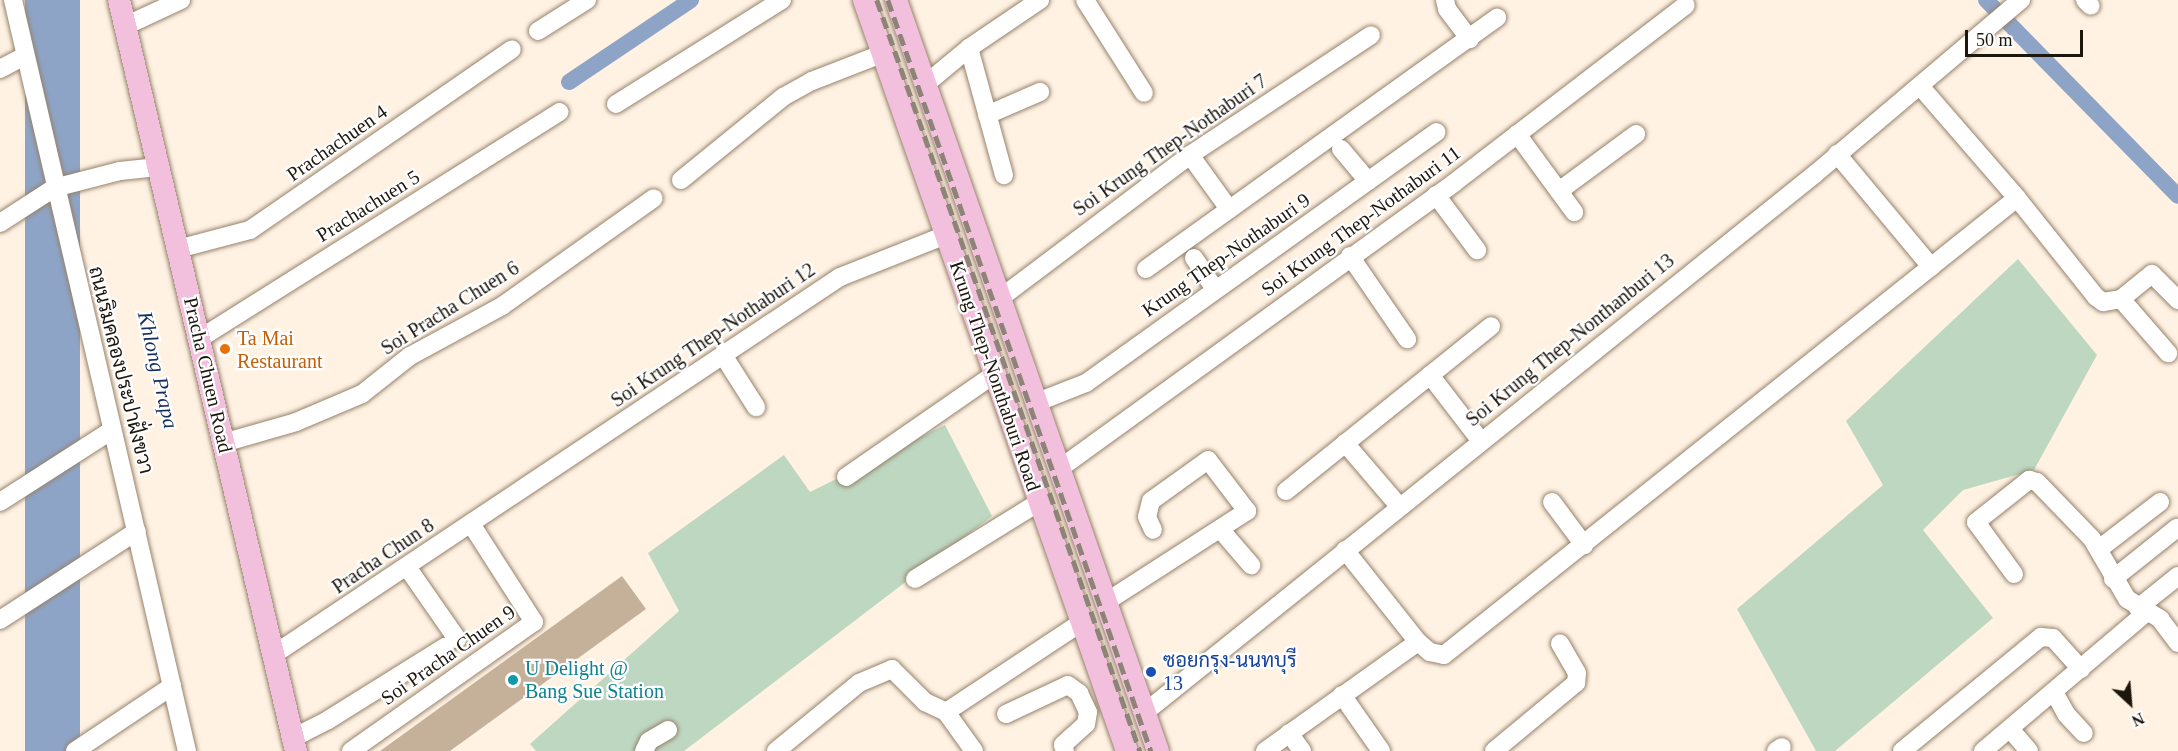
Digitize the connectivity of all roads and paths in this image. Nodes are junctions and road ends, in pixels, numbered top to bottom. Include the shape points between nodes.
1 (6, 0) edge
2 (13, 0) edge
3 (119, 0) edge
4 (181, 0) edge
5 (587, 0) edge
6 (782, 0) edge
7 (864, 0) edge
8 (896, 0) edge
9 (1040, 0) edge
10 (1085, 0) edge
11 (1445, 0) edge
12 (2021, 0) edge
13 (0, 3) edge
14 (1686, 5) dead end
15 (1497, 18) dead end
16 (125, 26) junction
17 (538, 32) dead end
18 (1371, 35) dead end
19 (1470, 39) junction
20 (969, 48) junction
21 (512, 50) dead end
22 (884, 53) junction
23 (24, 56) junction
24 (0, 69) edge
25 (927, 82) junction
26 (1920, 86) junction
27 (1040, 92) dead end
28 (1144, 93) dead end
29 (616, 104) dead end
30 (560, 112) dead end
31 (987, 115) junction
32 (1436, 132) dead end
33 (1517, 134) junction
34 (1636, 134) dead end
35 (1341, 148) dead end
36 (1837, 154) junction
37 (1190, 155) junction
38 (158, 167) junction
39 (1004, 175) dead end
40 (681, 180) dead end
41 (1368, 181) junction
42 (60, 186) junction
43 (1559, 191) junction
44 (1436, 195) junction
45 (654, 198) dead end
46 (2017, 198) junction
47 (1229, 209) junction
48 (1574, 212) dead end
49 (0, 223) edge
50 (946, 235) junction
51 (178, 249) junction
52 (1477, 250) dead end
53 (1350, 256) junction
54 (1194, 258) dead end
55 (1931, 267) junction
56 (1146, 269) dead end
57 (1215, 289) junction
58 (999, 299) junction
59 (2121, 299) junction
60 (2178, 300) edge
61 (1491, 326) dead end
62 (199, 339) junction
63 (1407, 339) dead end
64 (2168, 353) dead end
65 (723, 355) junction
66 (996, 374) junction
67 (1430, 375) junction
68 (1035, 403) junction
69 (756, 407) dead end
70 (112, 429) junction
71 (1480, 440) junction
72 (223, 443) junction
73 (1346, 443) junction
74 (1059, 469) junction
75 (846, 477) dead end
76 (1286, 491) dead end
77 (517, 493) joint
78 (0, 502) edge
79 (1039, 502) junction
80 (1552, 502) dead end
81 (2160, 502) dead end
82 (1399, 506) junction
83 (471, 524) junction
84 (2177, 528) edge
85 (1220, 529) junction
86 (1153, 530) dead end
87 (137, 531) junction
88 (1584, 545) junction
89 (1345, 549) junction
90 (2099, 549) junction
91 (1251, 565) dead end
92 (407, 567) junction
93 (2014, 574) dead end
94 (2178, 576) edge
95 (915, 579) dead end
96 (2113, 579) junction
97 (1106, 602) junction
98 (2142, 610) junction
99 (0, 620) edge
100 (1082, 622) junction
101 (1418, 642) junction
102 (2178, 643) edge
103 (1560, 644) dead end
104 (273, 655) junction
105 (2081, 669) junction
106 (172, 686) junction
107 (2054, 692) junction
108 (1342, 695) junction
109 (946, 712) junction
110 (1144, 713) junction
111 (1006, 714) dead end
112 (1118, 725) junction
113 (2010, 729) junction
114 (668, 730) dead end
115 (1289, 733) junction
116 (2084, 733) dead end
117 (294, 745) edge
118 (75, 751) edge
119 (187, 751) edge
120 (351, 751) edge
121 (644, 751) edge
122 (776, 751) edge
123 (974, 751) edge
124 (1065, 751) edge
125 (1127, 751) edge
126 (1158, 751) edge
127 (1264, 751) edge
128 (1302, 751) edge
129 (1381, 751) edge
130 (1494, 751) edge
131 (1902, 751) edge
132 (1983, 751) edge
133 (2029, 751) edge

1 - 13 street
2 - 23 street, ถนนริมคลองประปาฝั่งขวา
3 - 16 main road, Pracha Chuen Road
4 - 16 street
5 - 17 street
6 - 29 street
7 - 22 main road, Krung Thep-Nonthaburi Road
8 - 25 main road, Krung Thep-Nonthaburi Road
9 - 20 street
10 - 28 street
11 - 19 street via 1447,9
12 - 26 street, Soi Krung Thep-Nonthanburi 13
14 - 33 street, Soi Krung Thep-Nothaburi 11
15 - 19 street
16 - 38 main road, Pracha Chuen Road
18 - 37 street, Soi Krung Thep-Nothaburi 7
19 - 47 street
20 - 25 street
20 - 31 street
21 - 51 street, Prachachuen 4 via 250,231
22 - 40 street via 812,81 783,98
22 - 50 main road, Krung Thep-Nonthaburi Road
23 - 24 street
23 - 42 street, ถนนริมคลองประปาฝั่งขวา
25 - 58 main road, Krung Thep-Nonthaburi Road
26 - 36 street, Soi Krung Thep-Nonthanburi 13
26 - 46 street
27 - 31 street
30 - 62 street, Prachachuen 5
31 - 39 street
32 - 41 street, Krung Thep-Nothaburi 9
33 - 43 street
33 - 44 street, Soi Krung Thep-Nothaburi 11
34 - 43 street
35 - 41 street
36 - 55 street
36 - 71 street, Soi Krung Thep-Nonthanburi 13
37 - 47 street
37 - 58 street, Soi Krung Thep-Nothaburi 7
38 - 42 street via 120,171
38 - 51 main road, Pracha Chuen Road
41 - 57 street, Krung Thep-Nothaburi 9 via 1270,254
42 - 49 street
42 - 70 street, ถนนริมคลองประปาฝั่งขวา
43 - 48 street
44 - 52 street
44 - 53 street, Soi Krung Thep-Nothaburi 11
45 - 72 street, Soi Pracha Chuen 6 via 502,306 410,356 362,394 296,422
46 - 55 street
46 - 59 street via 2096,297 2103,302
47 - 56 street
50 - 65 street, Soi Krung Thep-Nothaburi 12 via 840,277
50 - 66 main road, Krung Thep-Nonthaburi Road
51 - 62 main road, Pracha Chuen Road
53 - 63 street
53 - 74 street, Soi Krung Thep-Nothaburi 11
54 - 57 street
55 - 88 street
57 - 68 street, Krung Thep-Nothaburi 9 via 1086,383
58 - 68 main road, Krung Thep-Nonthaburi Road
59 - 60 street via 2152,274
59 - 64 street
61 - 67 street
62 - 72 main road, Pracha Chuen Road
65 - 69 street
65 - 77 street, Soi Krung Thep-Nothaburi 12
66 - 75 street
66 - 79 main road, Krung Thep-Nonthaburi Road
67 - 71 street
67 - 73 street
68 - 74 main road, Krung Thep-Nonthaburi Road
70 - 78 street
70 - 87 street, ถนนริมคลองประปาฝั่งขวา
71 - 82 street, Soi Krung Thep-Nonthanburi 13
72 - 104 main road, Pracha Chuen Road
73 - 76 street
73 - 82 street
74 - 97 main road, Krung Thep-Nonthaburi Road
77 - 83 street, Pracha Chun 8
79 - 95 street
79 - 100 main road, Krung Thep-Nonthaburi Road
80 - 88 street
81 - 90 street
82 - 89 street, Soi Krung Thep-Nonthanburi 13
83 - 92 street, Pracha Chun 8
83 - 120 street, Soi Pracha Chuen 9 via 534,622
84 - 96 street
85 - 86 street via 1247,511 1208,460 1151,501 1147,517
85 - 91 street
85 - 97 street
87 - 99 street
87 - 106 street, ถนนริมคลองประปาฝั่งขวา
88 - 101 street via 1444,655 1430,652
89 - 101 street
89 - 110 street, Soi Krung Thep-Nonthanburi 13
90 - 93 street via 2037,482 2029,480 1976,522
90 - 96 street
92 - 104 street, Pracha Chun 8
92 - 117 street via 451,643
94 - 98 street
96 - 98 street
97 - 110 main road, Krung Thep-Nonthaburi Road
98 - 102 street via 2160,619
98 - 105 street
100 - 109 street
100 - 112 main road, Krung Thep-Nonthaburi Road
101 - 108 street
103 - 130 street via 1577,673 1576,683
104 - 117 main road, Pracha Chuen Road
105 - 107 street
105 - 131 street via 2053,638 2041,637
106 - 118 street
106 - 119 street, ถนนริมคลองประปาฝั่งขวา
107 - 113 street
107 - 116 street via 2066,714
108 - 115 street
108 - 129 street
109 - 122 street via 925,702 892,669 859,683
109 - 123 street
110 - 112 main road
110 - 126 main road, Krung Thep-Nonthaburi Road
111 - 124 street via 1068,685 1079,693 1088,712 1086,724 1063,746
112 - 125 main road, Krung Thep-Nonthaburi Road
113 - 132 street
113 - 133 street
114 - 121 street via 649,741
115 - 127 street
115 - 128 street

